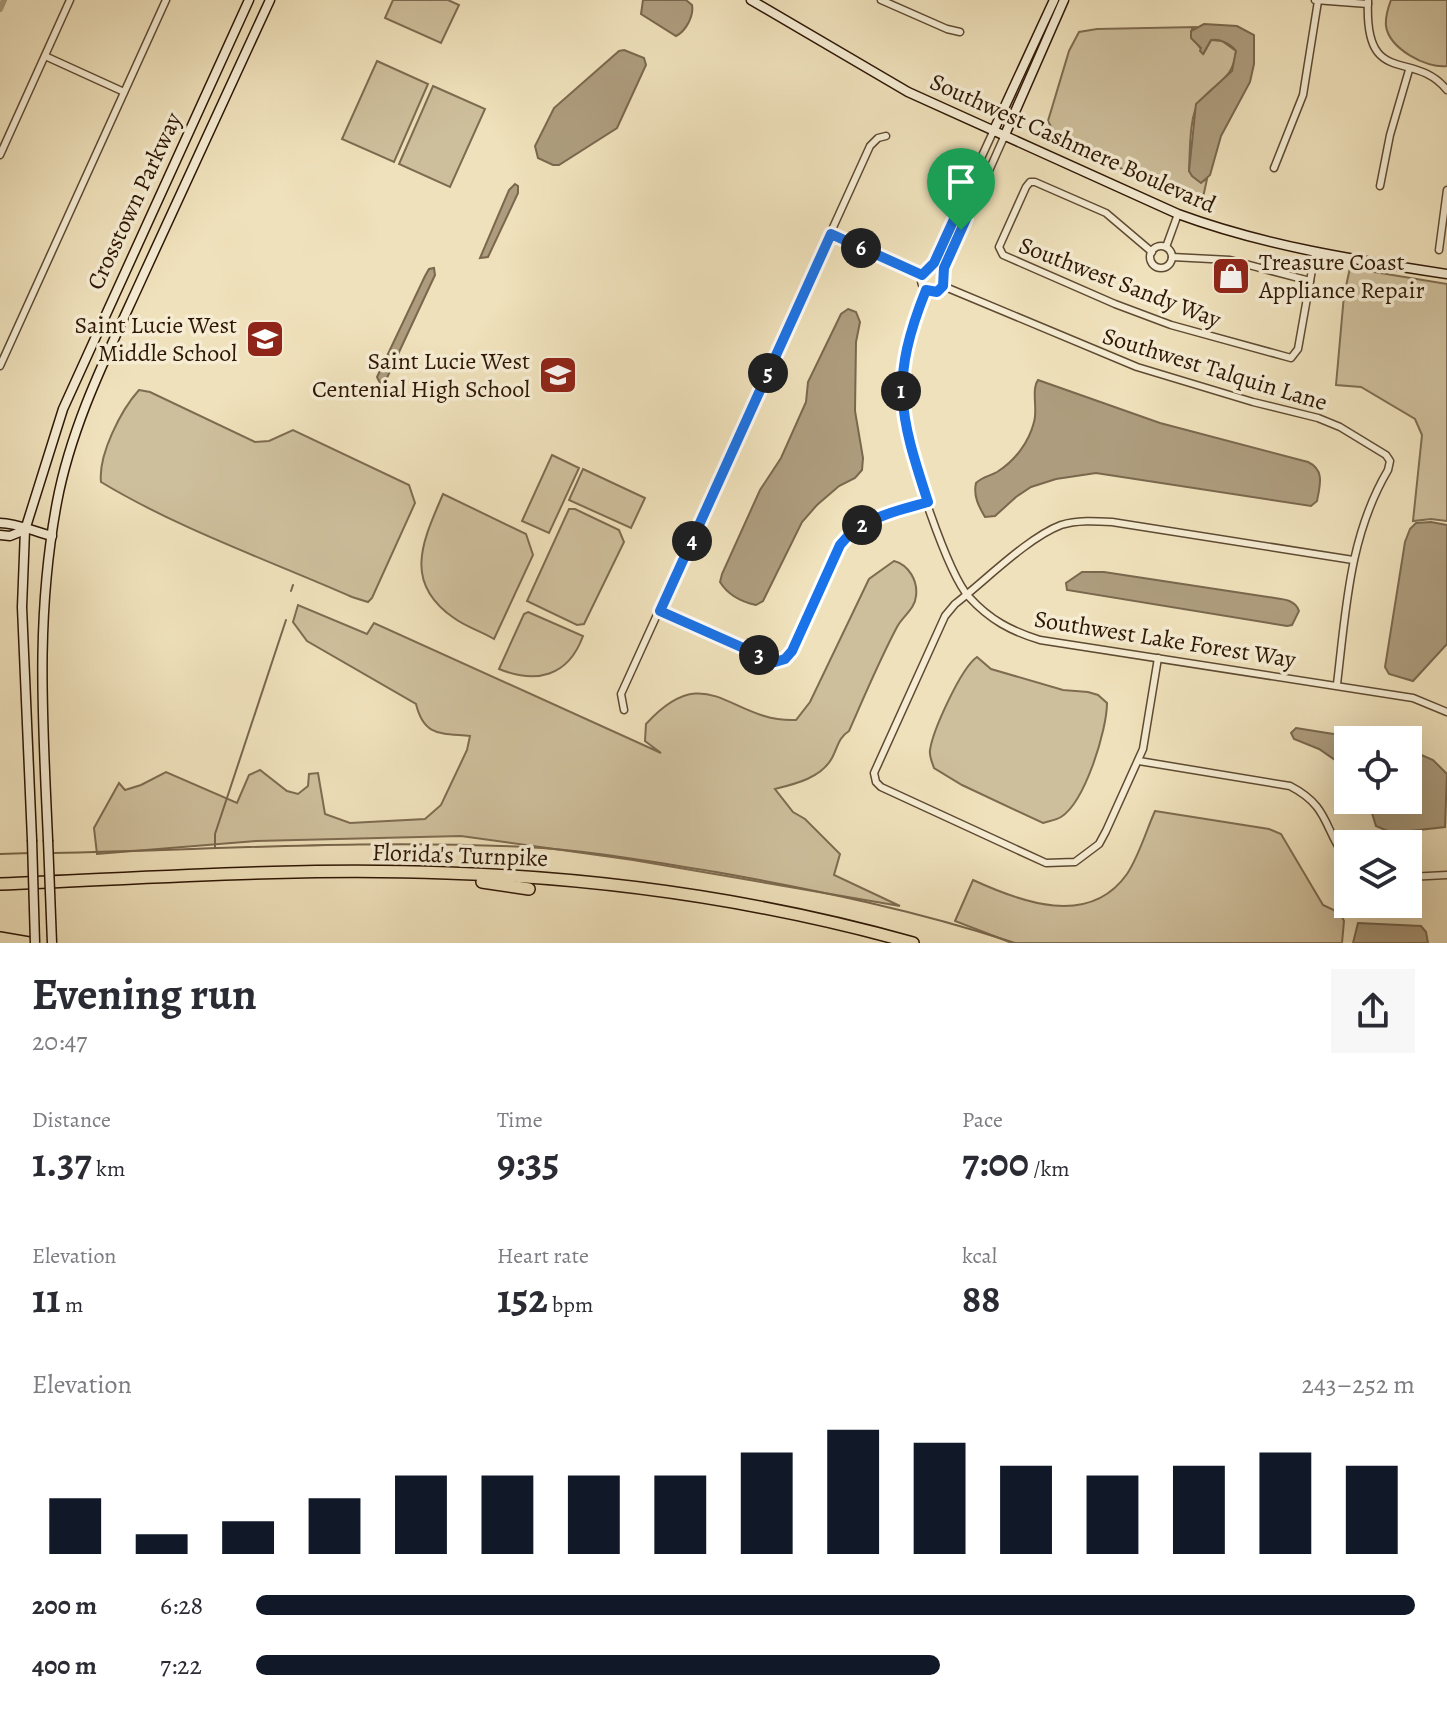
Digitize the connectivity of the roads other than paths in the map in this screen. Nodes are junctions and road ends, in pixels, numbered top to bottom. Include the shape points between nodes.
1 (70, 0) edge
2 (166, 0) edge
3 (249, 0) edge
4 (270, 0) edge
5 (751, 0) edge
6 (881, 0) edge
7 (1054, 0) edge
8 (1064, 0) edge
9 (1316, 0) edge
10 (1368, 2) edge
11 (960, 32) dead end
12 (45, 56) junction
13 (1409, 70) junction
14 (1447, 90) edge
15 (124, 92) junction
16 (993, 132) junction
17 (886, 136) dead end
18 (1004, 137) junction
19 (0, 155) edge
20 (1274, 168) dead end
21 (1380, 186) dead end
22 (1447, 190) edge
23 (1178, 214) junction
24 (955, 217) junction
25 (966, 219) junction
26 (831, 234) junction
27 (1166, 247) junction
28 (1439, 250) dead end
29 (1152, 252) junction
30 (1315, 253) junction
31 (1172, 257) junction
32 (930, 269) junction
33 (943, 274) junction
34 (1447, 274) edge
35 (922, 275) junction
36 (1310, 281) junction
37 (943, 286) junction
38 (926, 290) junction
39 (0, 366) edge
40 (928, 502) junction
41 (0, 523) edge
42 (25, 530) junction
43 (0, 535) edge
44 (52, 536) junction
45 (1353, 560) junction
46 (967, 595) junction
47 (660, 611) junction
48 (1158, 658) junction
49 (1337, 684) junction
50 (624, 710) dead end
51 (1447, 712) edge
52 (1139, 761) junction
53 (1334, 838) edge
54 (415, 873) junction
55 (1447, 875) edge
56 (1422, 876) edge
57 (0, 884) edge
58 (529, 889) dead end
59 (0, 938) edge
60 (29, 943) edge
61 (35, 943) edge
62 (52, 943) edge
63 (913, 943) edge

1 - 12 street
2 - 15 street
3 - 42 main road, Crosstown Parkway via 63,409
4 - 44 main road, Crosstown Parkway via 86,403
5 - 16 main road, Southwest Cashmere Boulevard via 908,92
6 - 11 street
7 - 16 main road
8 - 18 main road
9 - 10 street
9 - 20 street via 1303,95
10 - 13 street via 1369,40 1384,58
12 - 15 street
12 - 19 street
13 - 14 street via 1440,81
13 - 21 street
15 - 39 street
16 - 18 main road, Southwest Cashmere Boulevard
16 - 24 street
17 - 26 street via 870,146
18 - 23 main road, Southwest Cashmere Boulevard
18 - 25 street
22 - 28 street
23 - 27 street
23 - 30 main road, Southwest Cashmere Boulevard
24 - 25 street
24 - 32 street
25 - 33 street
26 - 35 street
26 - 47 street
27 - 29 street
27 - 31 street
29 - 31 street via 1152,262 1159,267 1169,265
29 - 36 street, Southwest Sandy Way via 1106,213 1035,182 1030,182 999,247 1003,255 1115,304 1291,358 1298,349
30 - 34 main road, Southwest Cashmere Boulevard
30 - 36 street, Southwest Sandy Way
31 - 36 street via 1230,260
32 - 33 street
32 - 35 street
33 - 37 street
35 - 38 street
37 - 38 street via 937,292
37 - 45 street, Southwest Talquin Lane via 1137,367 1318,418 1386,455 1388,470 1364,518
38 - 40 street, Southwest Lake Forest Way via 905,352 901,402
40 - 46 street, Southwest Lake Forest Way
40 - 47 street via 888,513 849,534 785,659 775,662
41 - 42 main road
42 - 43 main road
42 - 44 main road
42 - 61 main road, Crosstown Parkway, bridge via 22,607
44 - 62 main road, Crosstown Parkway, bridge via 40,672
45 - 46 street via 1088,521 1046,533
45 - 49 street, Southwest Talquin Lane
46 - 48 street, Southwest Lake Forest Way via 990,618 1020,634
46 - 52 street via 938,628 874,773 881,787 1046,863 1060,864 1075,862 1099,844
47 - 50 street via 621,694
48 - 49 street, Southwest Lake Forest Way
48 - 52 street
49 - 51 street, Southwest Lake Forest Way via 1413,698
52 - 53 street via 1290,786 1322,810
54 - 57 highway, Florida's Turnpike
54 - 58 highway
54 - 63 highway, Florida's Turnpike via 537,878 686,896
55 - 56 street
59 - 60 highway

